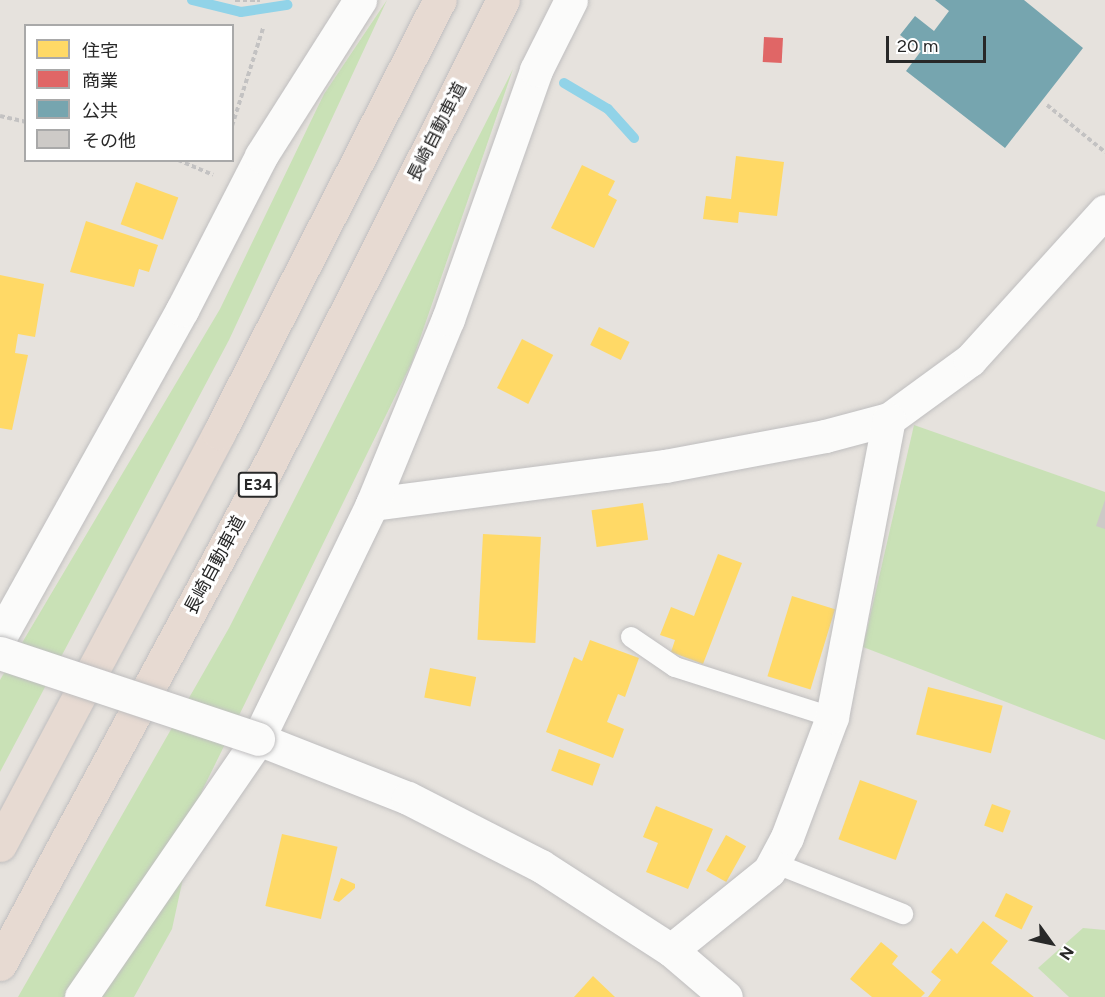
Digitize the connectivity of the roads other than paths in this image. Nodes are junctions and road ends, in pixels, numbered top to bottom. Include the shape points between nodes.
1 (360, 0) edge
2 (440, 0) edge
3 (503, 0) edge
4 (571, 0) edge
5 (1105, 211) edge
6 (889, 419) junction
7 (372, 504) junction
8 (0, 637) edge
9 (631, 637) dead end
10 (0, 653) edge
11 (832, 717) junction
12 (258, 739) junction
13 (0, 845) edge
14 (774, 863) junction
15 (903, 914) dead end
16 (671, 950) junction
17 (0, 964) edge
18 (81, 997) edge
19 (726, 997) edge

1 - 8 street via 261,156 182,310
2 - 13 highway via 219,433
3 - 17 highway, 長崎自動車道 / E34 via 270,463
4 - 7 street via 536,70 448,319
5 - 6 street via 970,360
6 - 7 street via 825,436 665,466
6 - 11 street
7 - 12 street
9 - 11 lane via 675,667
10 - 12 street, bridge
11 - 14 street
12 - 16 street via 418,803 541,866
12 - 18 street
14 - 15 lane
14 - 16 street
16 - 19 street

